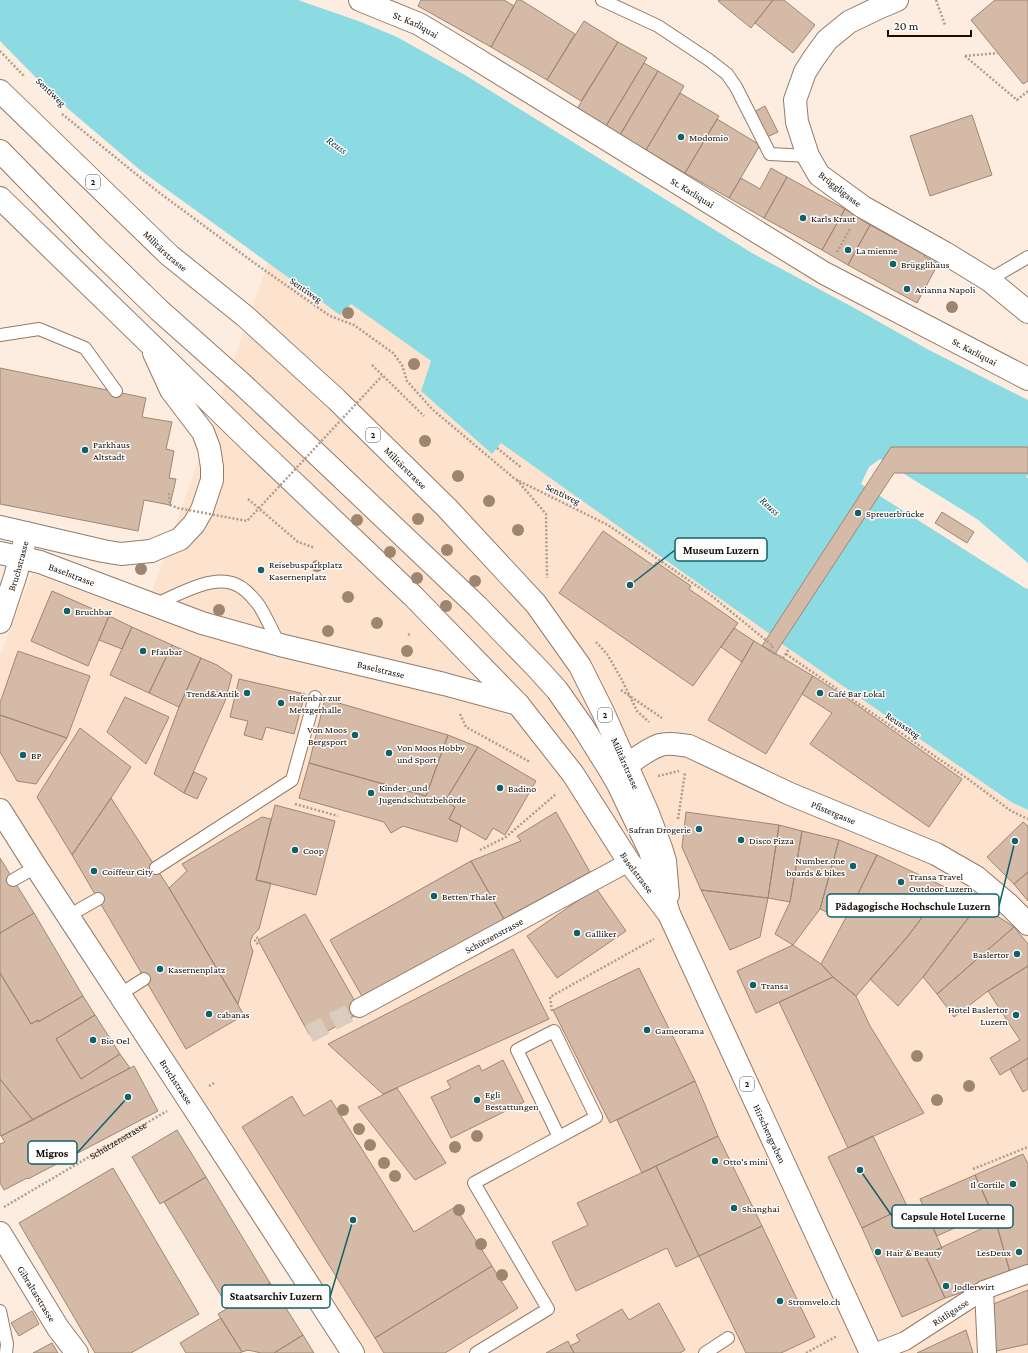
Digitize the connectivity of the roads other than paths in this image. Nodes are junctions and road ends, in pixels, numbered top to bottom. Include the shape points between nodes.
1 (360, 0) edge
2 (602, 0) edge
3 (897, 0) edge
4 (0, 91) edge
5 (0, 151) edge
6 (808, 156) junction
7 (0, 198) edge
8 (1028, 257) edge
9 (989, 280) junction
10 (1028, 312) edge
11 (0, 335) edge
12 (147, 340) junction
13 (1028, 379) edge
14 (116, 391) dead end
15 (0, 527) edge
16 (26, 533) junction
17 (10, 555) edge
18 (153, 605) junction
19 (0, 622) edge
20 (280, 645) junction
21 (315, 697) dead end
22 (518, 704) junction
23 (618, 766) junction
24 (0, 810) edge
25 (629, 862) junction
26 (36, 867) junction
27 (156, 868) dead end
28 (13, 880) dead end
29 (98, 900) dead end
30 (68, 916) junction
31 (672, 920) junction
32 (1028, 924) edge
33 (144, 979) dead end
34 (119, 995) junction
35 (358, 1008) tunnel mouth
36 (559, 1137) junction
37 (0, 1233) edge
38 (1028, 1274) edge
39 (984, 1290) junction
40 (0, 1311) edge
41 (728, 1338) dead end
42 (6, 1353) edge
43 (77, 1353) edge
44 (353, 1353) edge
45 (476, 1353) edge
46 (705, 1353) edge
47 (872, 1353) edge
48 (987, 1353) edge

1 - 13 main road, St. Karliquai via 419,24 824,274
2 - 6 lane via 658,26 727,74 770,154
3 - 6 main road, Brüggligasse via 849,22 827,40 805,72 795,100 797,122
4 - 23 main road, Militärstrasse / 2 via 169,255 246,317 336,400 447,508 522,587 549,620 580,666 603,712
5 - 23 main road via 159,310 241,383 478,607 557,690 583,726
6 - 9 main road, Brüggligasse via 819,175 863,207
7 - 12 main road
8 - 9 lane
9 - 10 main road, Brüggligasse
11 - 14 lane via 39,329 85,348
12 - 16 main road via 171,390 203,432 209,448 212,480 202,510 194,524 180,539 151,551 121,554
12 - 22 main road via 413,596
15 - 16 main road
16 - 17 main road, Bruchstrasse
17 - 18 main road, Baselstrasse via 40,562
17 - 19 main road, Bruchstrasse
18 - 20 main road, Baselstrasse via 202,623
18 - 20 lane via 206,583 232,583 245,589 259,605
20 - 22 main road, Baselstrasse
21 - 27 lane via 292,780
22 - 25 main road, Baselstrasse / 2 via 573,774
23 - 31 main road, 2 via 650,851
23 - 32 main road, Pfistergasse via 661,745 689,746 790,794 936,854 976,877 1009,904
24 - 26 main road, Bruchstrasse
25 - 31 main road, Baselstrasse / 2
25 - 35 street, Schützenstrasse
26 - 28 lane
26 - 30 main road, Bruchstrasse
29 - 30 lane
30 - 34 main road, Bruchstrasse
31 - 47 main road, Hirschengraben / 2
33 - 34 lane
34 - 44 main road, Bruchstrasse
36 - 36 lane via 596,1118 554,1031 517,1050
36 - 45 lane via 474,1183 548,1309
37 - 43 main road, Gibraltarstrasse via 58,1328
38 - 39 street, Rütligasse
39 - 47 street, Rütligasse via 905,1341
39 - 48 street
40 - 42 lane via 7,1344
41 - 46 lane

